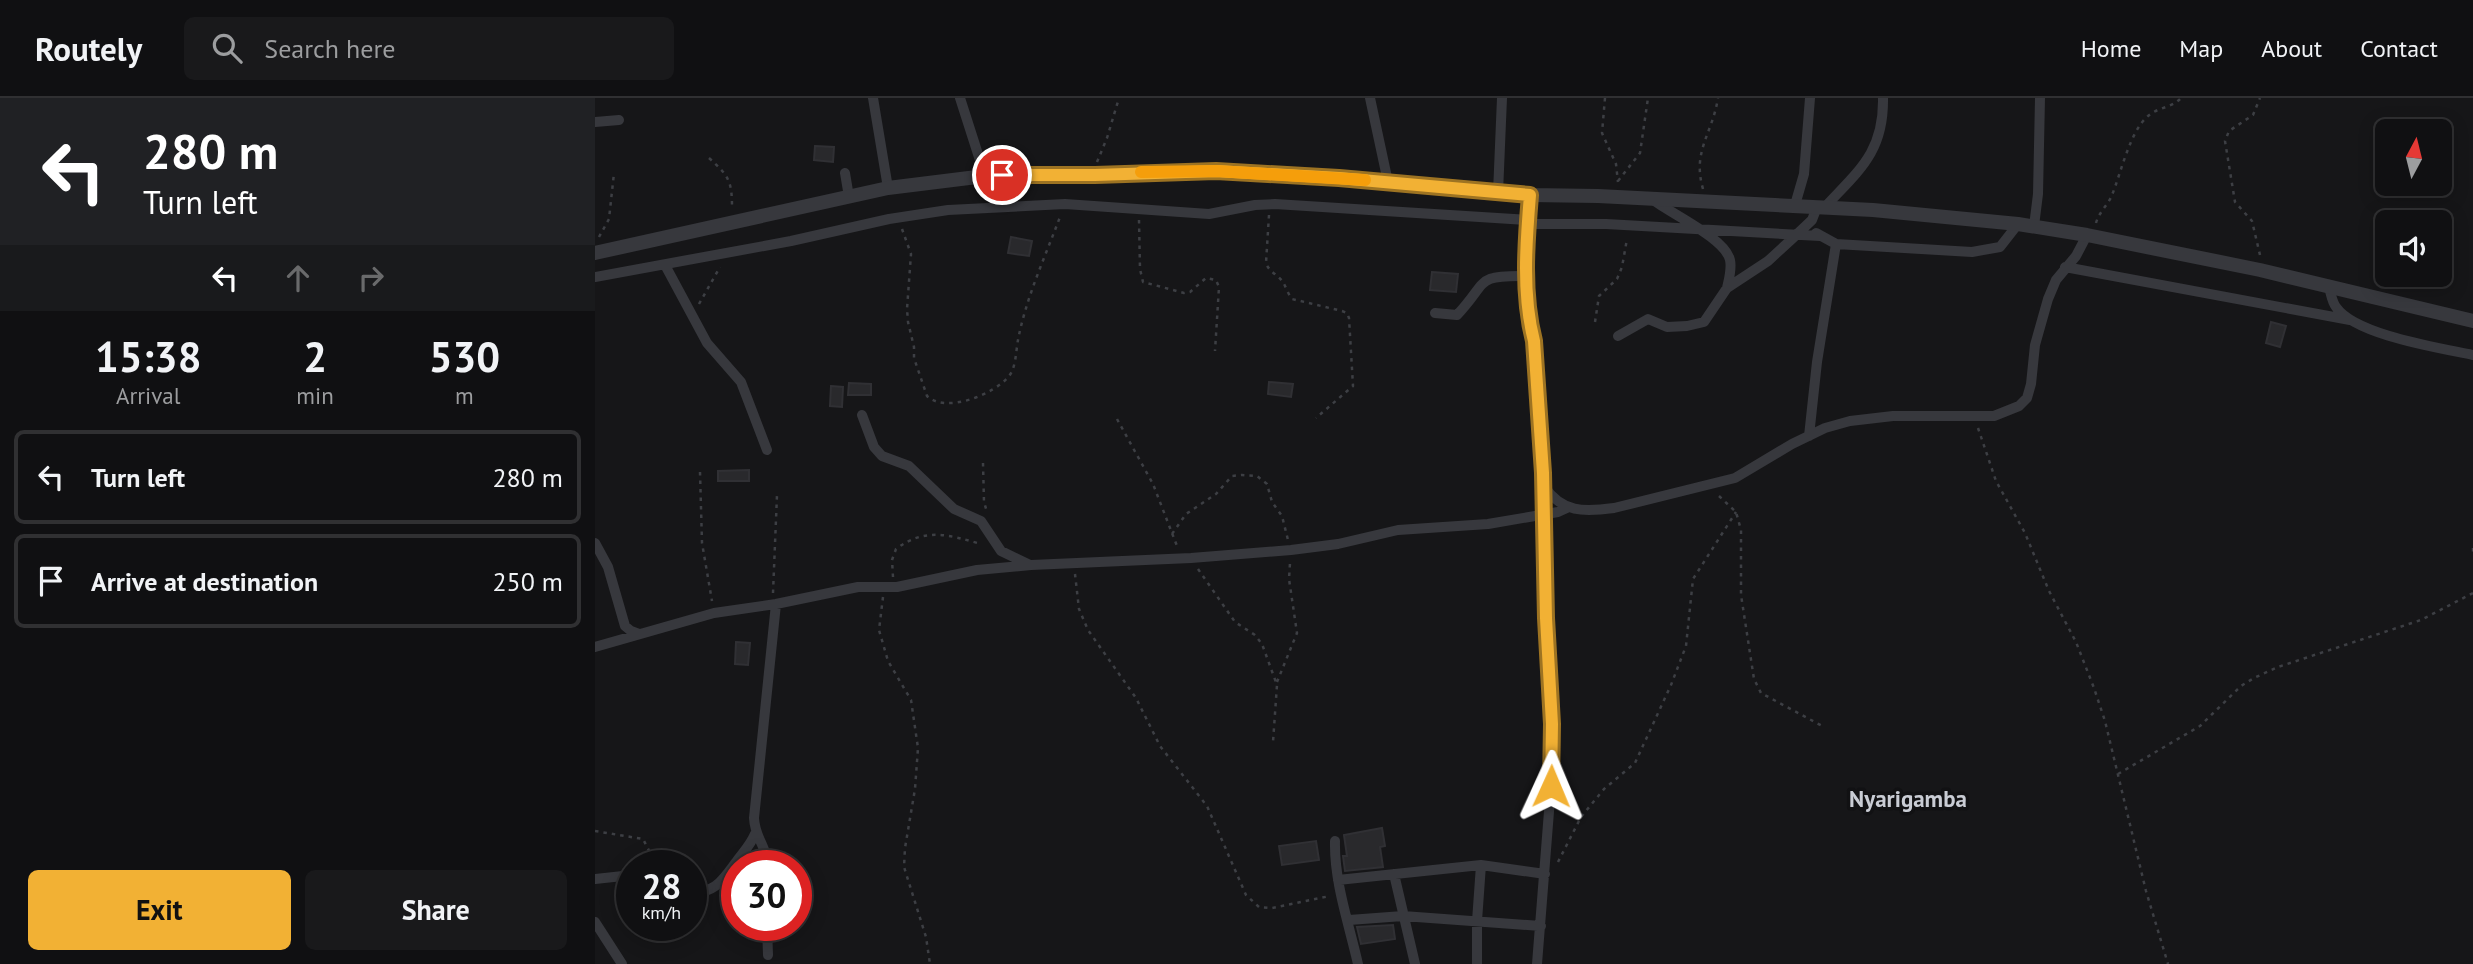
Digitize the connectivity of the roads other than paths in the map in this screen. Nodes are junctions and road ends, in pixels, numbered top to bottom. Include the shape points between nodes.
1 (873, 98) edge
2 (960, 98) edge
3 (1370, 98) edge
4 (1502, 98) edge
5 (1810, 98) edge
6 (1882, 98) edge
7 (2040, 98) edge
8 (619, 120) dead end
9 (595, 122) edge
10 (845, 173) dead end
11 (985, 176) junction
12 (1388, 182) junction
13 (888, 188) junction
14 (1498, 193) junction
15 (1530, 195) junction
16 (849, 197) junction
17 (1652, 199) junction
18 (1795, 205) junction
19 (1820, 208) junction
20 (1528, 222) junction
21 (1807, 224) junction
22 (2018, 224) junction
23 (2034, 226) junction
24 (1699, 229) junction
25 (1797, 234) junction
26 (1820, 236) junction
27 (2091, 236) junction
28 (1836, 244) junction
29 (596, 246) edge
30 (665, 265) junction
31 (2066, 267) junction
32 (1527, 276) junction
33 (595, 277) edge
34 (2329, 287) junction
35 (1727, 288) junction
36 (1435, 313) dead end
37 (2473, 314) edge
38 (2441, 315) junction
39 (2350, 320) junction
40 (2473, 321) edge
41 (1618, 336) dead end
42 (2473, 355) edge
43 (862, 415) dead end
44 (1809, 436) junction
45 (768, 450) dead end
46 (1544, 484) junction
47 (1569, 507) junction
48 (1544, 515) junction
49 (595, 543) edge
50 (1031, 565) junction
51 (775, 605) junction
52 (639, 634) junction
53 (595, 647) edge
54 (755, 834) junction
55 (1335, 841) dead end
56 (764, 850) edge
57 (1481, 865) junction
58 (1545, 873) junction
59 (1394, 874) junction
60 (616, 877) edge
61 (595, 879) edge
62 (1338, 880) junction
63 (707, 890) edge
64 (1403, 916) junction
65 (1349, 920) junction
66 (1477, 921) junction
67 (595, 922) edge
68 (1541, 926) junction
69 (768, 941) edge
70 (768, 955) dead end
71 (622, 964) edge
72 (1358, 964) edge
73 (1415, 964) edge
74 (1477, 964) edge
75 (1537, 964) edge

1 - 13 street
2 - 11 street
3 - 12 street
4 - 14 street
5 - 18 street via 1804,174
6 - 19 street via 1876,146 1866,163
7 - 23 street
8 - 9 street
10 - 16 street
11 - 12 street via 1216,171
11 - 13 street
12 - 14 street
13 - 16 street
14 - 15 street
15 - 17 street
15 - 20 street
16 - 29 street
17 - 18 street
17 - 24 street
18 - 19 street
19 - 21 street
19 - 22 street
20 - 24 street
20 - 30 street via 1270,204 1209,214 1065,204 898,218
20 - 32 street
21 - 25 street
21 - 26 street
22 - 23 street
22 - 28 street via 2000,247 1972,252
23 - 27 street
24 - 25 street
24 - 35 street via 1725,249 1730,260
25 - 26 street
25 - 35 street via 1768,261
26 - 28 street
27 - 31 street
27 - 34 street
28 - 44 street
30 - 33 street
30 - 45 street via 707,343 741,382
31 - 39 street
31 - 44 street via 2056,280 2041,322 2027,398 2019,406 2002,415 1850,421
32 - 36 street via 1493,276 1482,282 1457,315
32 - 46 street
34 - 38 street
34 - 39 street via 2335,306
35 - 41 street via 1698,325 1667,327 1648,319
37 - 38 street
38 - 40 street
39 - 42 street via 2367,329
43 - 50 street via 882,456 909,466 954,509 981,521 1001,551
44 - 47 street via 1735,478 1614,508
46 - 47 street via 1558,502
46 - 48 street
47 - 48 street
48 - 50 street via 1398,530 1290,550
48 - 58 street via 1552,724
49 - 52 street via 608,567 625,626
50 - 51 street via 890,587 858,587
51 - 52 street via 714,614
51 - 54 street
52 - 53 street
54 - 56 street
54 - 63 street via 723,881
55 - 62 street
57 - 58 street
57 - 59 street
57 - 66 street
58 - 68 street
59 - 62 street
59 - 64 street
60 - 61 street
62 - 65 street
64 - 65 street
64 - 66 street
64 - 73 street
65 - 72 street
66 - 68 street
66 - 74 street
67 - 71 street
68 - 75 street
69 - 70 street

